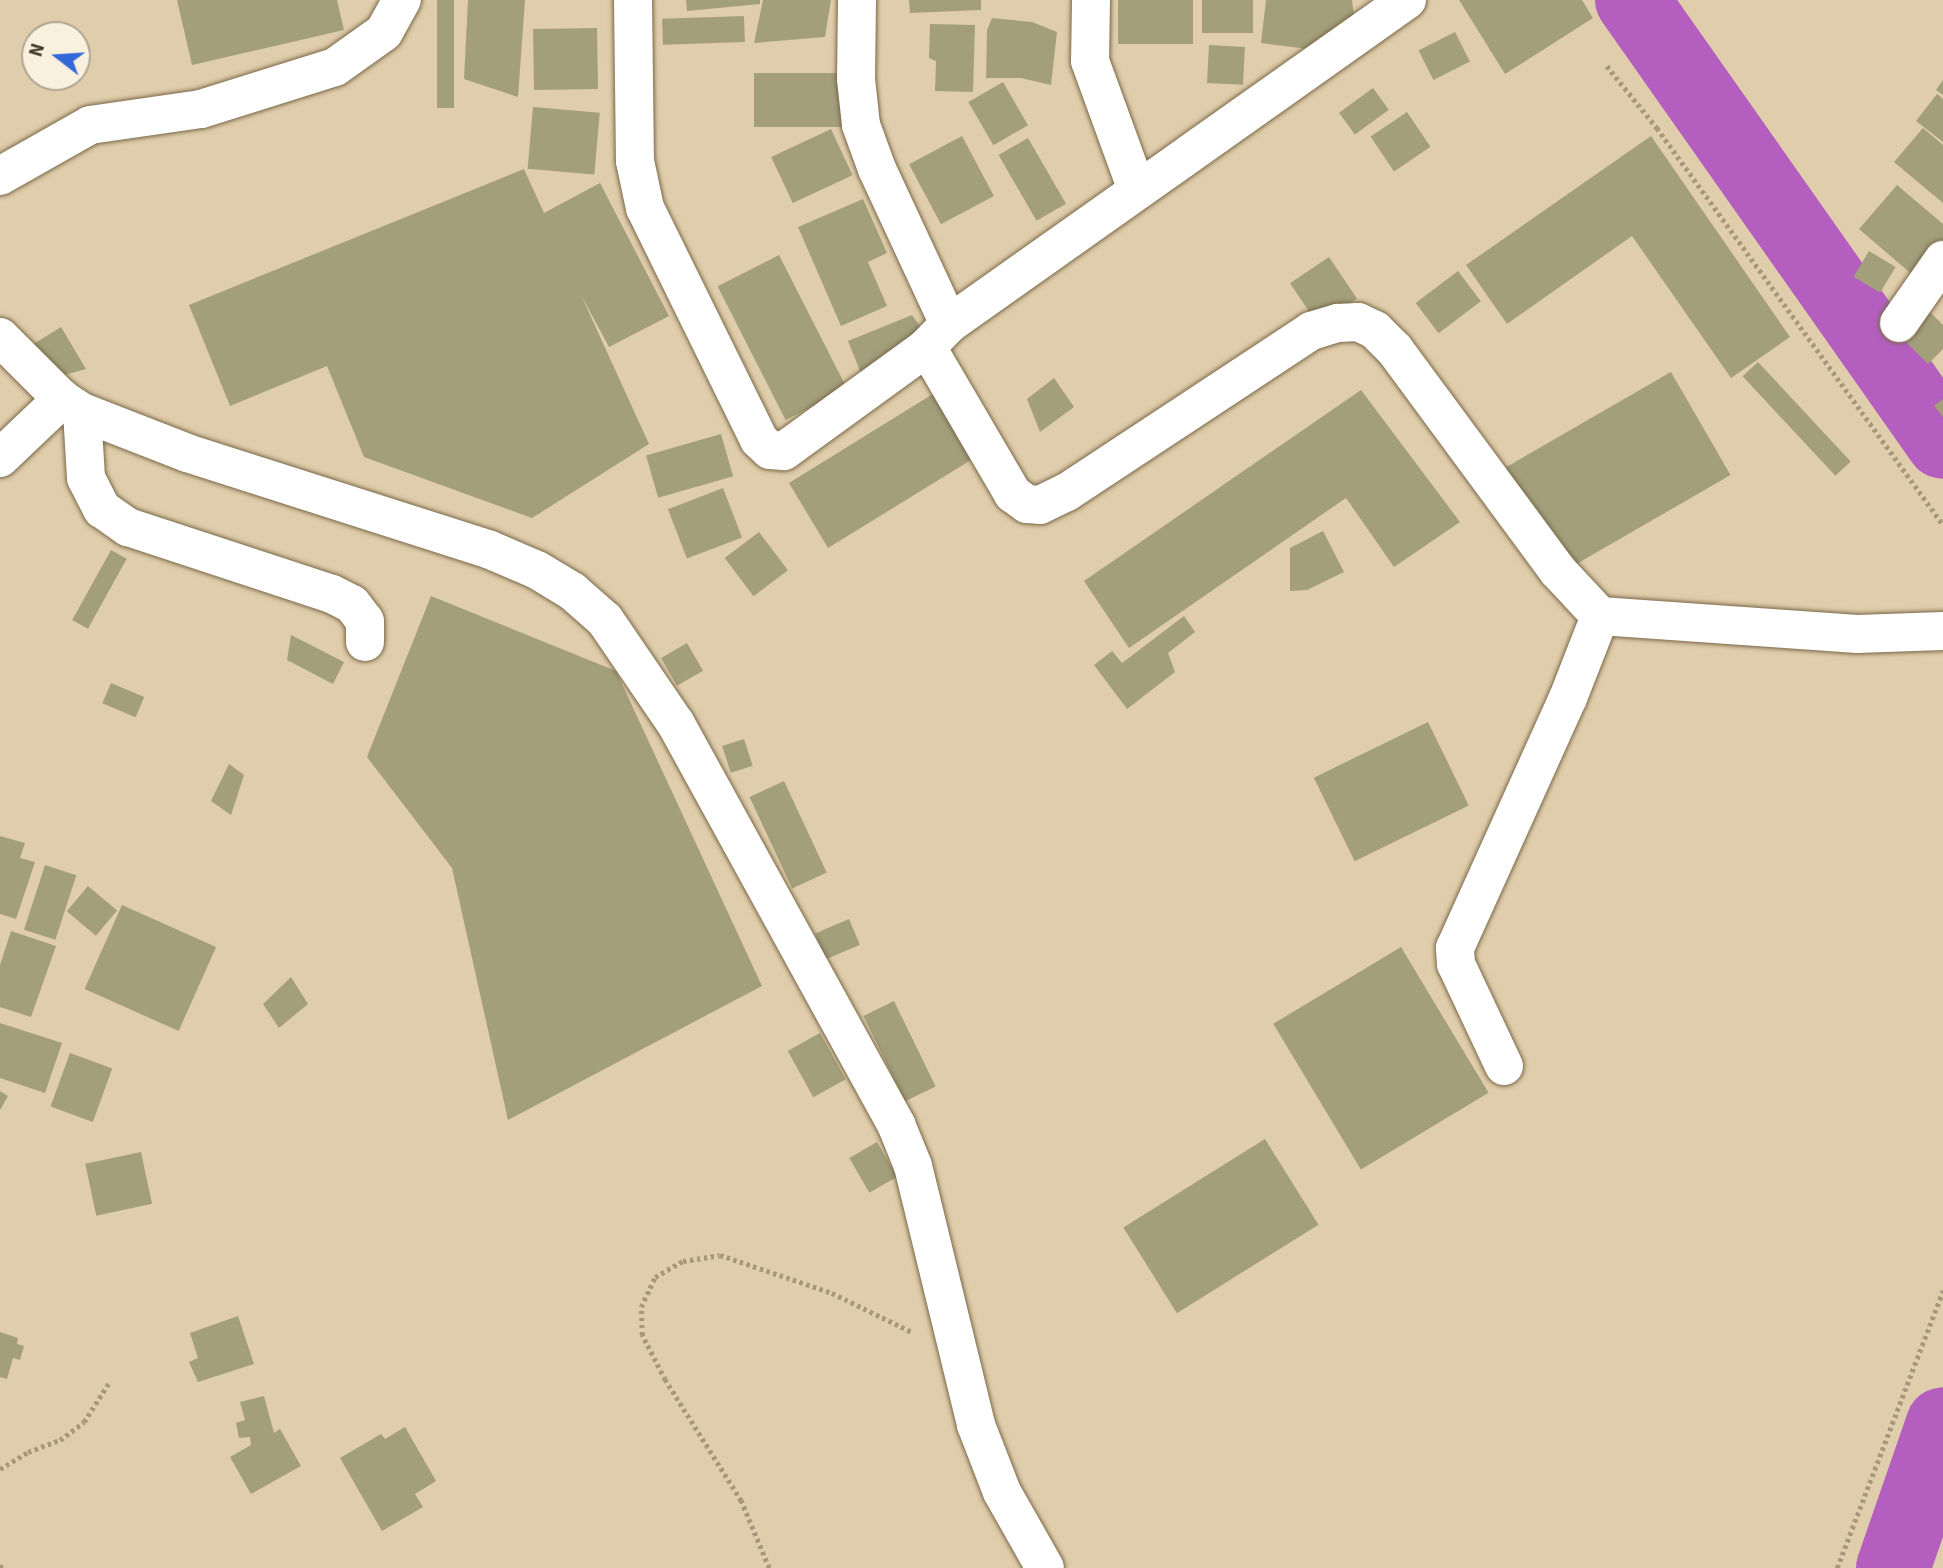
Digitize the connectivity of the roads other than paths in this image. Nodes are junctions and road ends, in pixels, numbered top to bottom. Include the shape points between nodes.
1 (402, 0) edge
2 (632, 0) edge
3 (857, 0) edge
4 (1091, 0) edge
5 (1407, 0) edge
6 (1365, 13) edge
7 (0, 176) edge
8 (1137, 190) junction
9 (1943, 260) edge
10 (1899, 323) dead end
11 (938, 336) junction
12 (0, 337) edge
13 (72, 406) junction
14 (0, 458) edge
15 (1600, 616) junction
16 (1943, 631) edge
17 (365, 642) dead end
18 (1504, 1066) dead end
19 (1045, 1568) edge

1 - 7 street via 384,32 335,66 201,109 90,125
2 - 11 street via 635,160 645,208 759,440 770,450 784,451
3 - 11 street via 856,79 861,125
4 - 8 street via 1090,61
5 - 6 street
6 - 8 street
8 - 11 street
9 - 10 street
11 - 15 street via 1013,494 1027,504 1041,505 1311,331 1358,322 1375,330 1395,350 1558,571
12 - 13 street
13 - 14 street
13 - 17 street via 86,478 102,509 128,527 352,604 365,621
13 - 19 street via 187,453 488,549 572,591 605,620 676,724 896,1124 913,1166 976,1425 1002,1492
15 - 16 street via 1857,634
15 - 18 street via 1455,948 1456,964

